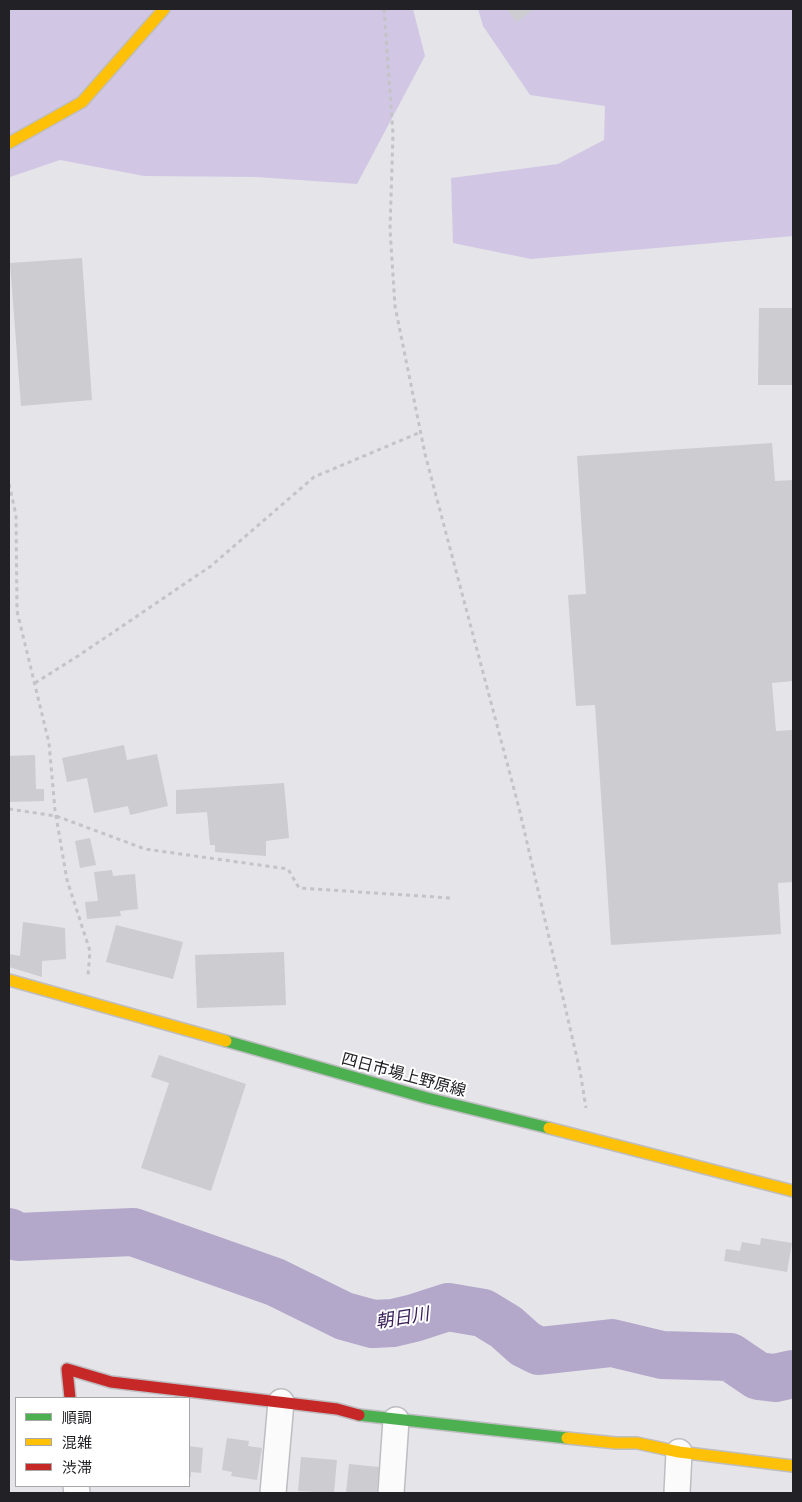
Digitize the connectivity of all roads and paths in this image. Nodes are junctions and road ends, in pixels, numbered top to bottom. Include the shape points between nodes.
1 (164, 9) edge
2 (384, 9) edge
3 (9, 143) edge
4 (421, 432) junction
5 (9, 484) edge
6 (35, 683) junction
7 (9, 809) edge
8 (56, 816) junction
9 (451, 898) dead end
10 (9, 980) edge
11 (85, 1001) junction
12 (591, 1138) junction
13 (793, 1191) edge
14 (70, 1397) edge
15 (281, 1402) junction
16 (396, 1420) junction
17 (679, 1452) junction
18 (793, 1466) edge
19 (273, 1493) edge
20 (390, 1493) edge
21 (677, 1493) edge

1 - 3 street via 82,102
2 - 4 path via 393,134 390,229 395,306
4 - 6 path via 314,477 211,566
4 - 12 path via 519,808 580,1072
5 - 6 path via 16,514 17,611
6 - 8 path via 49,743
7 - 8 path
8 - 9 path via 145,849 288,869 299,888
8 - 11 path via 67,880 90,951
10 - 11 street, 四日市場上野原線
11 - 12 street, 四日市場上野原線 via 427,1098
12 - 13 street, 四日市場上野原線
14 - 15 street via 67,1369 111,1382
15 - 16 street
15 - 19 street
16 - 17 street via 637,1443
16 - 20 street
17 - 18 street
17 - 21 street

